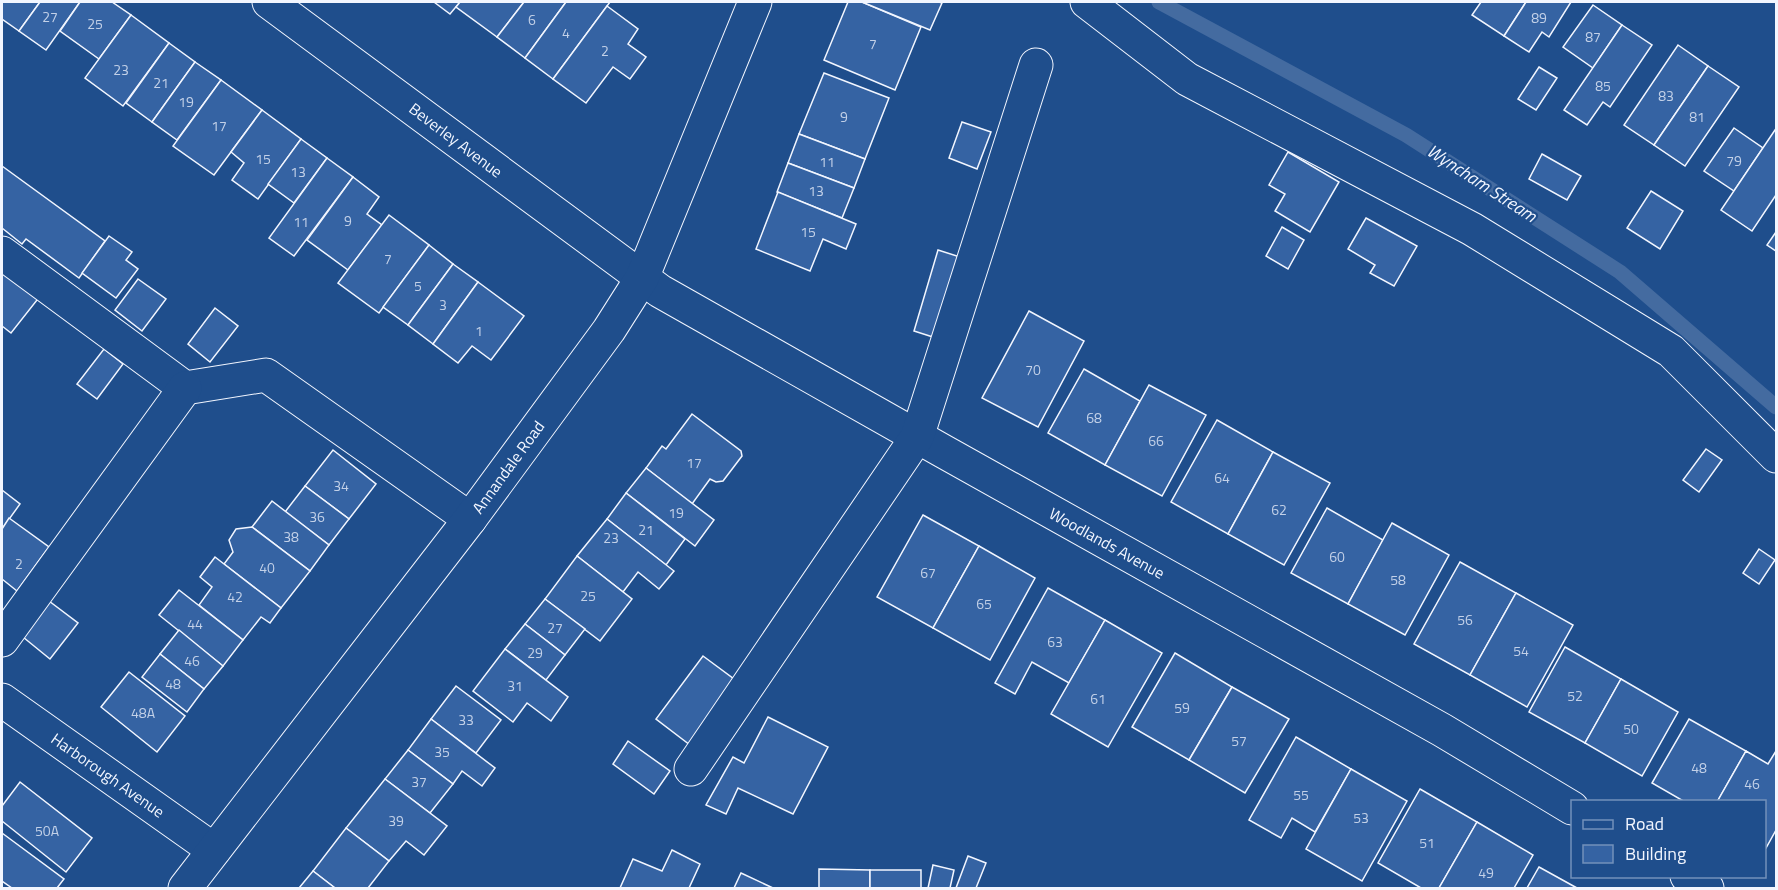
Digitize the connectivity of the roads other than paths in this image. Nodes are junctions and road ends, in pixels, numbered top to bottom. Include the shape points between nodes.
1 (269, 2) edge
2 (755, 2) edge
3 (1086, 2) edge
4 (1036, 65) dead end
5 (2, 253) edge
6 (642, 278) junction
7 (185, 388) junction
8 (917, 437) junction
9 (1776, 456) edge
10 (470, 519) junction
11 (2, 640) edge
12 (2, 700) edge
13 (691, 769) dead end
14 (1571, 807) edge
15 (214, 850) junction
16 (1690, 878) edge
17 (185, 888) edge
18 (1707, 888) edge

1 - 6 street, Beverley Avenue
2 - 6 street, Annandale Road
3 - 9 street via 1187,79 1472,229 1671,351
4 - 8 street
5 - 7 street
6 - 8 street, Woodlands Avenue
6 - 10 street, Annandale Road via 609,330
7 - 10 street via 266,375
7 - 11 street
8 - 13 street
8 - 14 street, Woodlands Avenue via 1442,730
10 - 15 street, Annandale Road
12 - 15 street, Harborough Avenue
15 - 17 street, Annandale Road
16 - 18 street

